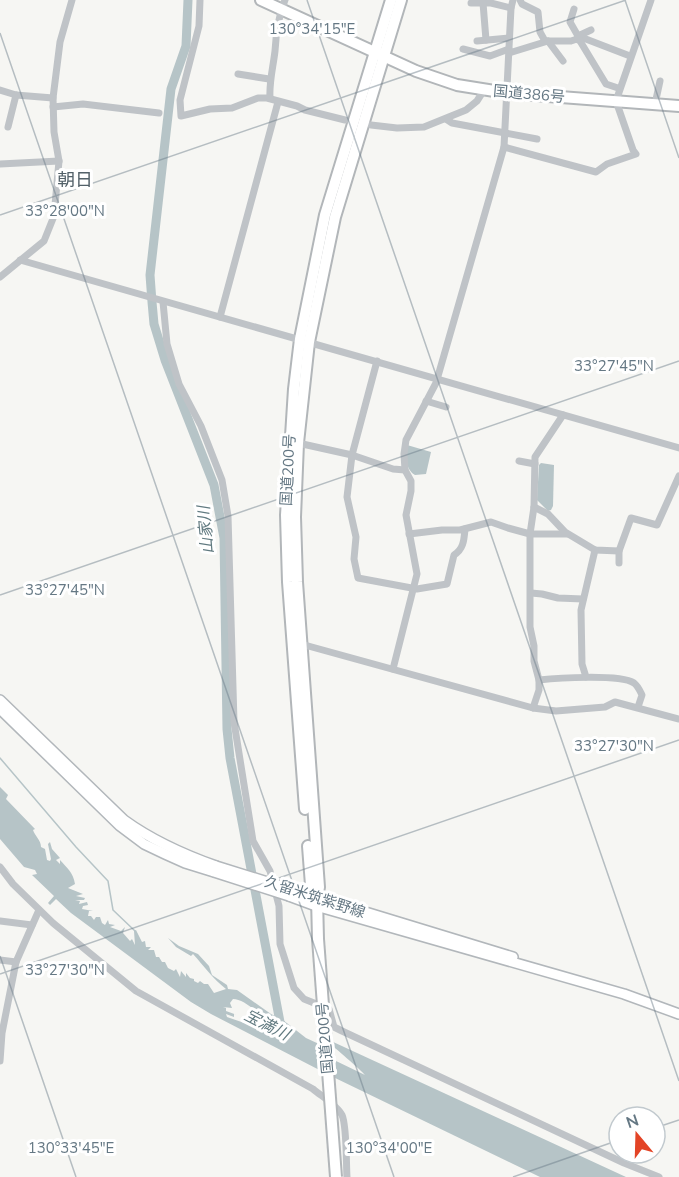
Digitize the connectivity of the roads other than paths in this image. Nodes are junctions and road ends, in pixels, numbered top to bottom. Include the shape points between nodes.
1 (72, 0) edge
2 (200, 0) edge
3 (261, 0) edge
4 (391, 0) edge
5 (400, 0) edge
6 (513, 0) edge
7 (520, 0) edge
8 (651, 0) edge
9 (471, 3) dead end
10 (483, 3) junction
11 (283, 4) edge
12 (511, 8) junction
13 (574, 9) dead end
14 (591, 30) dead end
15 (509, 38) junction
16 (578, 38) junction
17 (477, 40) dead end
18 (486, 40) junction
19 (547, 41) junction
20 (463, 49) dead end
21 (509, 51) junction
22 (380, 54) junction
23 (630, 56) junction
24 (563, 61) dead end
25 (238, 74) dead end
26 (269, 79) junction
27 (660, 81) dead end
28 (618, 88) junction
29 (0, 90) edge
30 (484, 90) junction
31 (507, 93) junction
32 (16, 95) junction
33 (53, 98) junction
34 (270, 98) junction
35 (616, 100) junction
36 (278, 102) junction
37 (655, 104) junction
38 (679, 106) edge
39 (53, 107) junction
40 (159, 113) dead end
41 (446, 119) junction
42 (345, 120) dead end
43 (371, 125) dead end
44 (8, 127) dead end
45 (506, 132) junction
46 (537, 139) dead end
47 (504, 147) junction
48 (59, 161) junction
49 (0, 164) edge
50 (20, 260) junction
51 (0, 277) edge
52 (163, 302) junction
53 (220, 317) junction
54 (304, 341) junction
55 (377, 361) junction
56 (437, 379) junction
57 (426, 402) junction
58 (446, 407) dead end
59 (563, 415) junction
60 (298, 443) junction
61 (679, 448) edge
62 (352, 455) junction
63 (519, 461) dead end
64 (535, 464) junction
65 (405, 470) junction
66 (679, 476) edge
67 (534, 507) junction
68 (465, 529) junction
69 (409, 534) junction
70 (530, 534) junction
71 (568, 534) junction
72 (595, 550) junction
73 (619, 551) junction
74 (619, 563) dead end
75 (414, 588) junction
76 (531, 593) junction
77 (583, 599) junction
78 (301, 644) junction
79 (393, 669) junction
80 (586, 677) junction
81 (539, 680) junction
82 (0, 700) edge
83 (638, 707) junction
84 (533, 708) junction
85 (0, 710) edge
86 (679, 719) edge
87 (0, 867) edge
88 (215, 869) junction
89 (316, 902) junction
90 (39, 910) junction
91 (0, 913) edge
92 (4, 922) edge
93 (32, 925) junction
94 (0, 960) edge
95 (16, 962) junction
96 (679, 1006) edge
97 (679, 1014) edge
98 (0, 1061) edge
99 (336, 1177) edge
100 (347, 1177) edge
101 (659, 1177) edge

1 - 33 street via 60,42
2 - 34 street via 200,26 180,100 180,116
3 - 11 highway
4 - 22 highway
5 - 22 highway, 国道200号
6 - 12 street
7 - 19 street via 538,12 540,32
8 - 23 street
9 - 10 street
10 - 12 street
10 - 18 street
11 - 22 highway
11 - 26 street
12 - 15 street
13 - 16 street via 571,26
14 - 16 street
15 - 18 street
15 - 21 street
16 - 19 street
16 - 23 street
16 - 28 street via 606,84
17 - 18 street
19 - 21 street
19 - 24 street
20 - 21 street via 490,56
21 - 31 street
22 - 30 highway, 国道386号 via 435,78
22 - 54 highway, 国道200号 via 325,215
23 - 28 street
25 - 26 street
26 - 34 street
27 - 37 street
28 - 35 street
29 - 32 street
30 - 31 highway, 国道386号
30 - 41 street via 466,110
31 - 35 highway, 国道386号
31 - 45 street
32 - 33 street
32 - 44 street
33 - 39 street
34 - 36 street
35 - 37 highway, 国道386号
35 - 47 street via 636,154 596,172
36 - 42 street
36 - 53 street
37 - 38 highway, 国道386号
39 - 40 street via 83,104
39 - 48 street
41 - 43 street via 413,128
41 - 45 street
45 - 46 street
45 - 47 street
47 - 56 street
48 - 49 street
48 - 50 street via 56,206 50,228 44,241
50 - 51 street
50 - 52 street
52 - 53 street
52 - 101 street via 167,344 179,384 201,426 223,488 228,516 234,722 254,841 270,871 279,906 279,944 294,988 299,995 336,1013 334,1027 342,1032
53 - 54 street
54 - 55 street
54 - 60 highway, 国道200号
54 - 89 highway, 国道200号 via 289,442 286,515 311,885
55 - 56 street
55 - 62 street
56 - 57 street
56 - 59 street
57 - 58 street
57 - 65 street via 406,440
59 - 61 street
59 - 64 street via 535,457
60 - 62 street
60 - 78 highway, 国道200号 via 296,517
62 - 65 street
62 - 75 street via 347,497 356,537 354,559 358,578
63 - 64 street
64 - 67 street
65 - 69 street via 411,481 406,514
66 - 73 street via 657,525 631,518
67 - 70 street
67 - 71 street via 548,514
68 - 69 street
68 - 70 street via 491,522
68 - 75 street via 464,542 454,555 447,584
69 - 75 street via 417,574
70 - 71 street
70 - 76 street
71 - 72 street
72 - 73 street
72 - 77 street
73 - 74 street
75 - 79 street
76 - 77 street
76 - 81 street via 530,627
77 - 80 street via 580,625
78 - 79 street
78 - 89 highway, 国道200号 via 319,887
79 - 84 street
80 - 81 street
80 - 83 street via 633,683 642,695
81 - 84 street
82 - 88 main road, 久留米筑紫野線 via 124,820 166,847
83 - 84 street via 615,702 605,707 556,711
83 - 86 street
85 - 88 main road, 久留米筑紫野線 via 120,826 144,844 185,863
87 - 90 street
88 - 89 main road, 久留米筑紫野線, bridge
89 - 96 main road, 久留米筑紫野線
89 - 97 main road, 久留米筑紫野線
89 - 99 highway, 国道200号, bridge
90 - 93 street
90 - 100 street via 136,991 313,1089 342,1114
91 - 92 street
92 - 93 street
93 - 95 street
94 - 95 street
95 - 98 street

